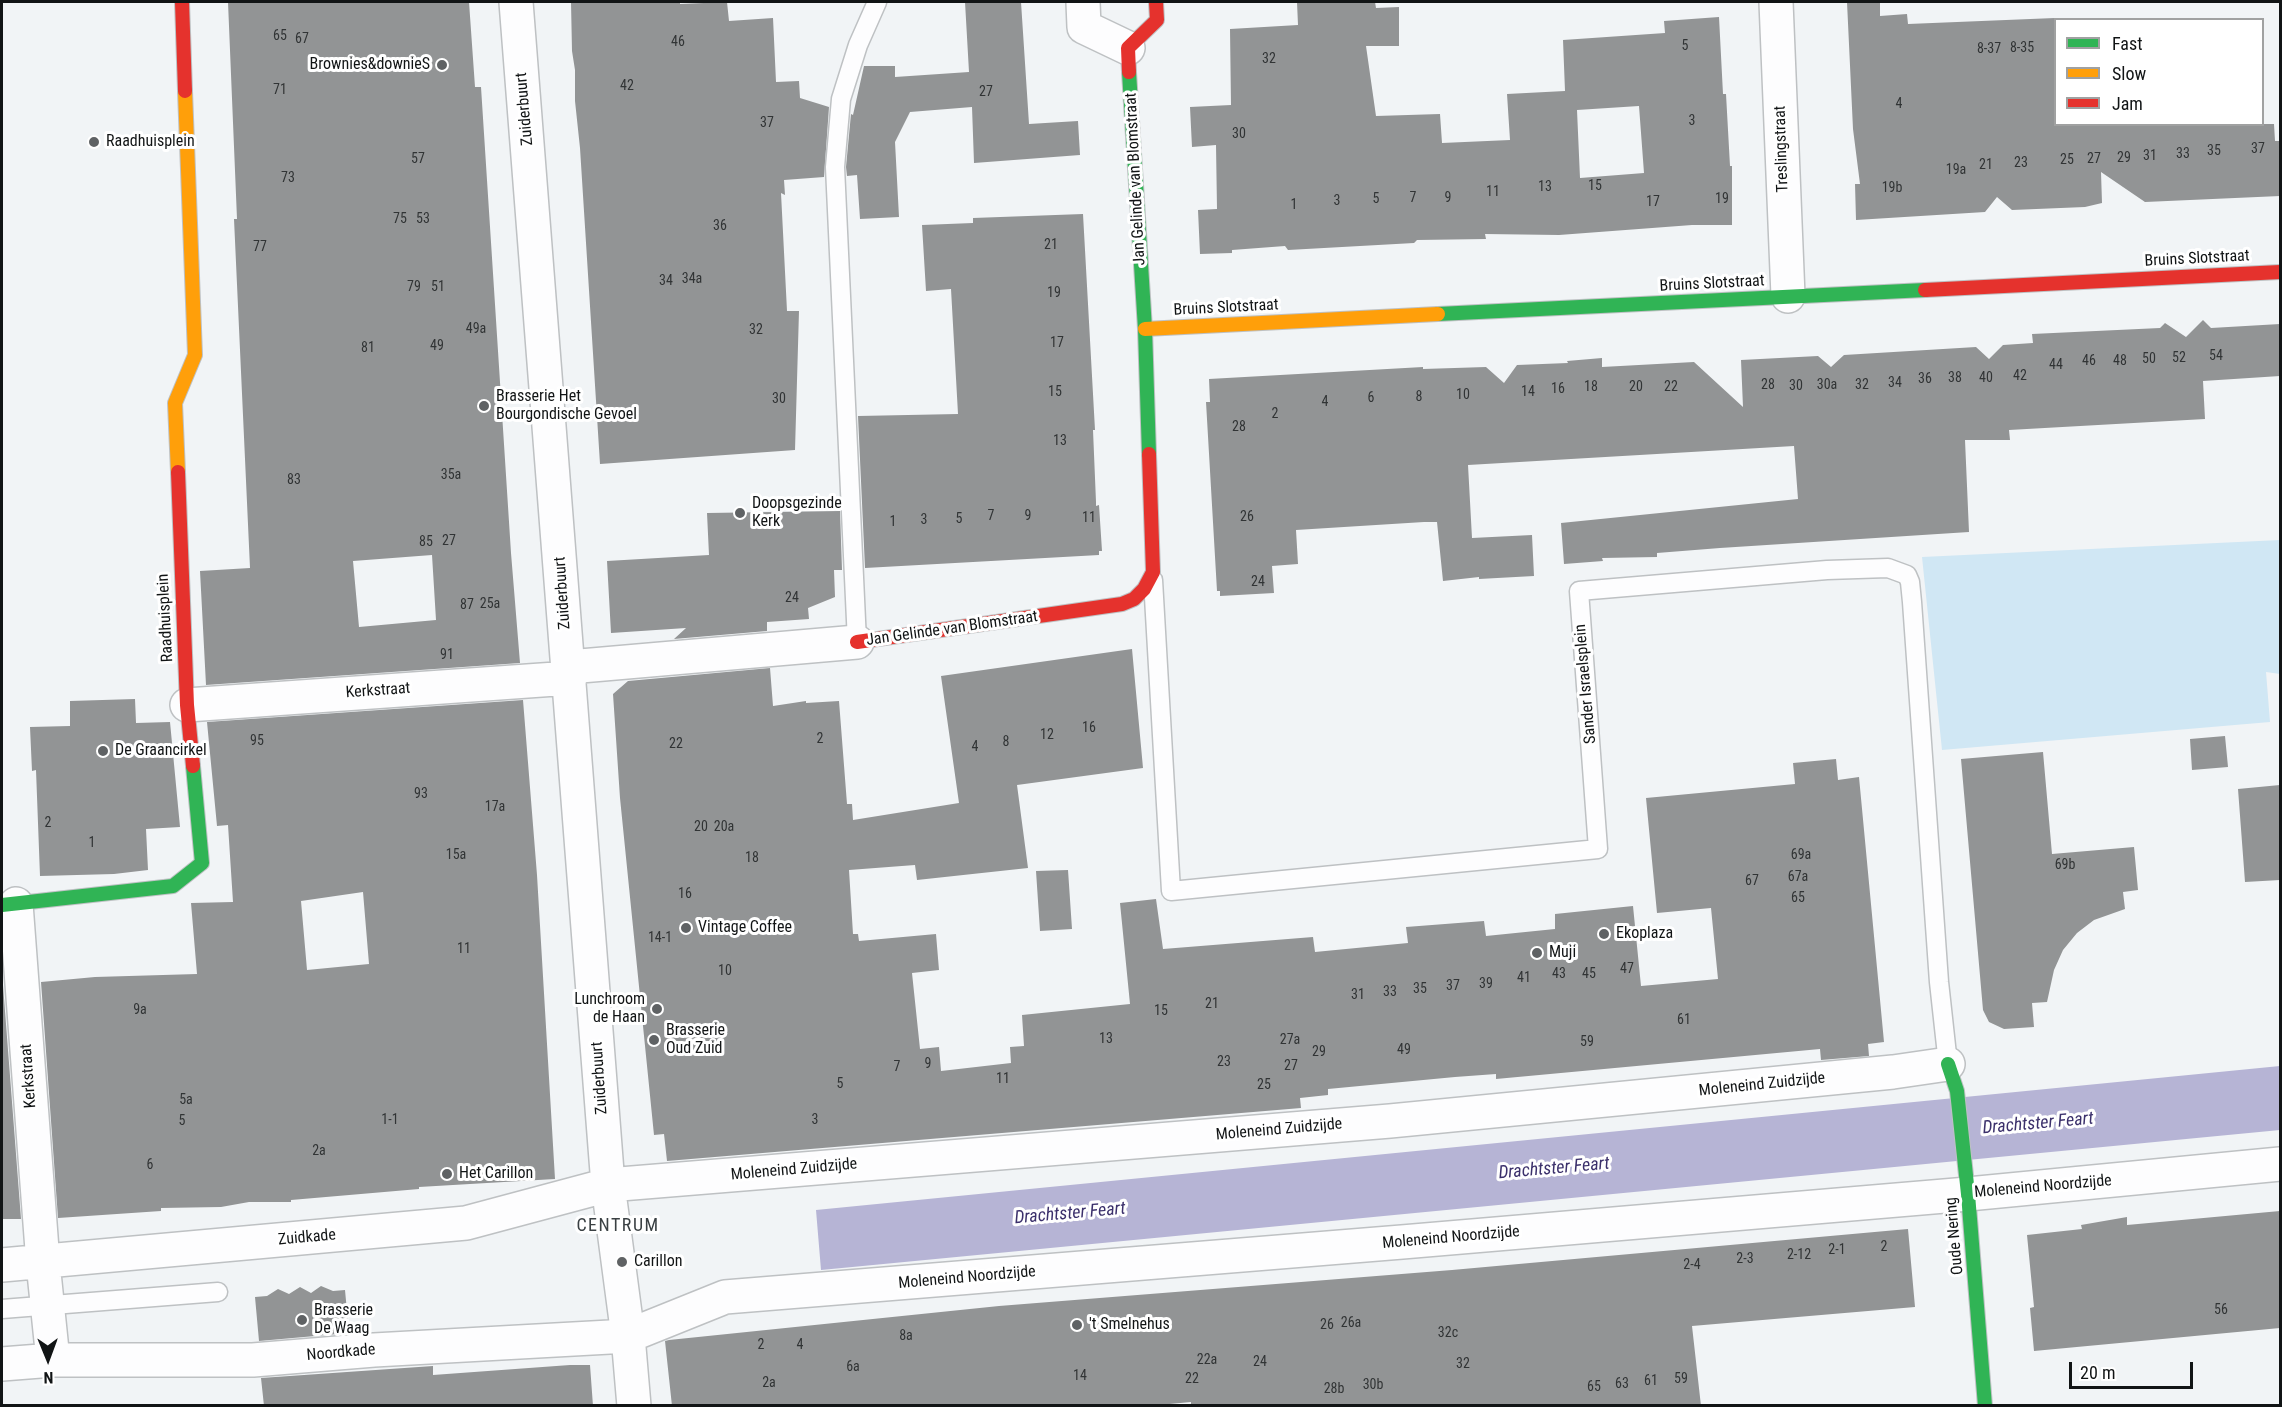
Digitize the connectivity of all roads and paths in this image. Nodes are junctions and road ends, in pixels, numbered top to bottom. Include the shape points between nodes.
1 (182, 2) edge
2 (516, 2) edge
3 (877, 2) edge
4 (1083, 2) edge
5 (1156, 2) edge
6 (1776, 2) edge
7 (1128, 48) junction
8 (2280, 272) edge
9 (1788, 296) junction
10 (1145, 329) junction
11 (1153, 572) junction
12 (857, 642) junction
13 (569, 672) junction
14 (187, 705) junction
15 (9, 904) edge
16 (1953, 1078) junction
17 (2280, 1164) edge
18 (1967, 1181) junction
19 (608, 1185) junction
20 (43, 1263) junction
21 (2, 1265) edge
22 (218, 1292) dead end
23 (47, 1305) junction
24 (2, 1309) edge
25 (628, 1336) junction
26 (53, 1360) junction
27 (2, 1364) edge
28 (634, 1406) edge
29 (1985, 1406) edge

1 - 14 street, Raadhuisplein via 195,356 175,403
2 - 13 street, Zuiderbuurt
3 - 12 lane, Jan Gelinde van Blomstraat via 841,99 835,167
4 - 7 street via 1084,27
5 - 7 street via 1157,20
6 - 9 street, Treslingstraat
7 - 10 street, Jan Gelinde van Blomstraat
8 - 9 street, Bruins Slotstraat
9 - 10 street, Bruins Slotstraat
10 - 11 street, Jan Gelinde van Blomstraat
11 - 12 street, Jan Gelinde van Blomstraat via 1144,589 1122,604
11 - 16 lane, Sander Israelsplein via 1171,891 1598,849 1579,591 1827,570 1888,568 1907,575 1939,982
12 - 13 street, Kerkstraat
13 - 14 street, Kerkstraat
13 - 19 street, Zuiderbuurt
14 - 15 street, Raadhuisplein via 202,863 173,886
15 - 20 street, Kerkstraat
16 - 18 street, Oude Nering
16 - 19 street, Moleneind Zuidzijde via 1870,1075 1402,1120
17 - 18 street, Moleneind Noordzijde
18 - 25 street, Moleneind Noordzijde via 725,1297
18 - 29 street, Oude Nering
19 - 20 street, Zuidkade via 466,1223
19 - 25 street, Zuiderbuurt
20 - 21 street, Zuidkade
20 - 23 street
22 - 23 lane
23 - 24 lane
23 - 26 street
25 - 26 street, Noordkade via 253,1360
25 - 28 street, Zuiderbuurt
26 - 27 street, Noordkade

